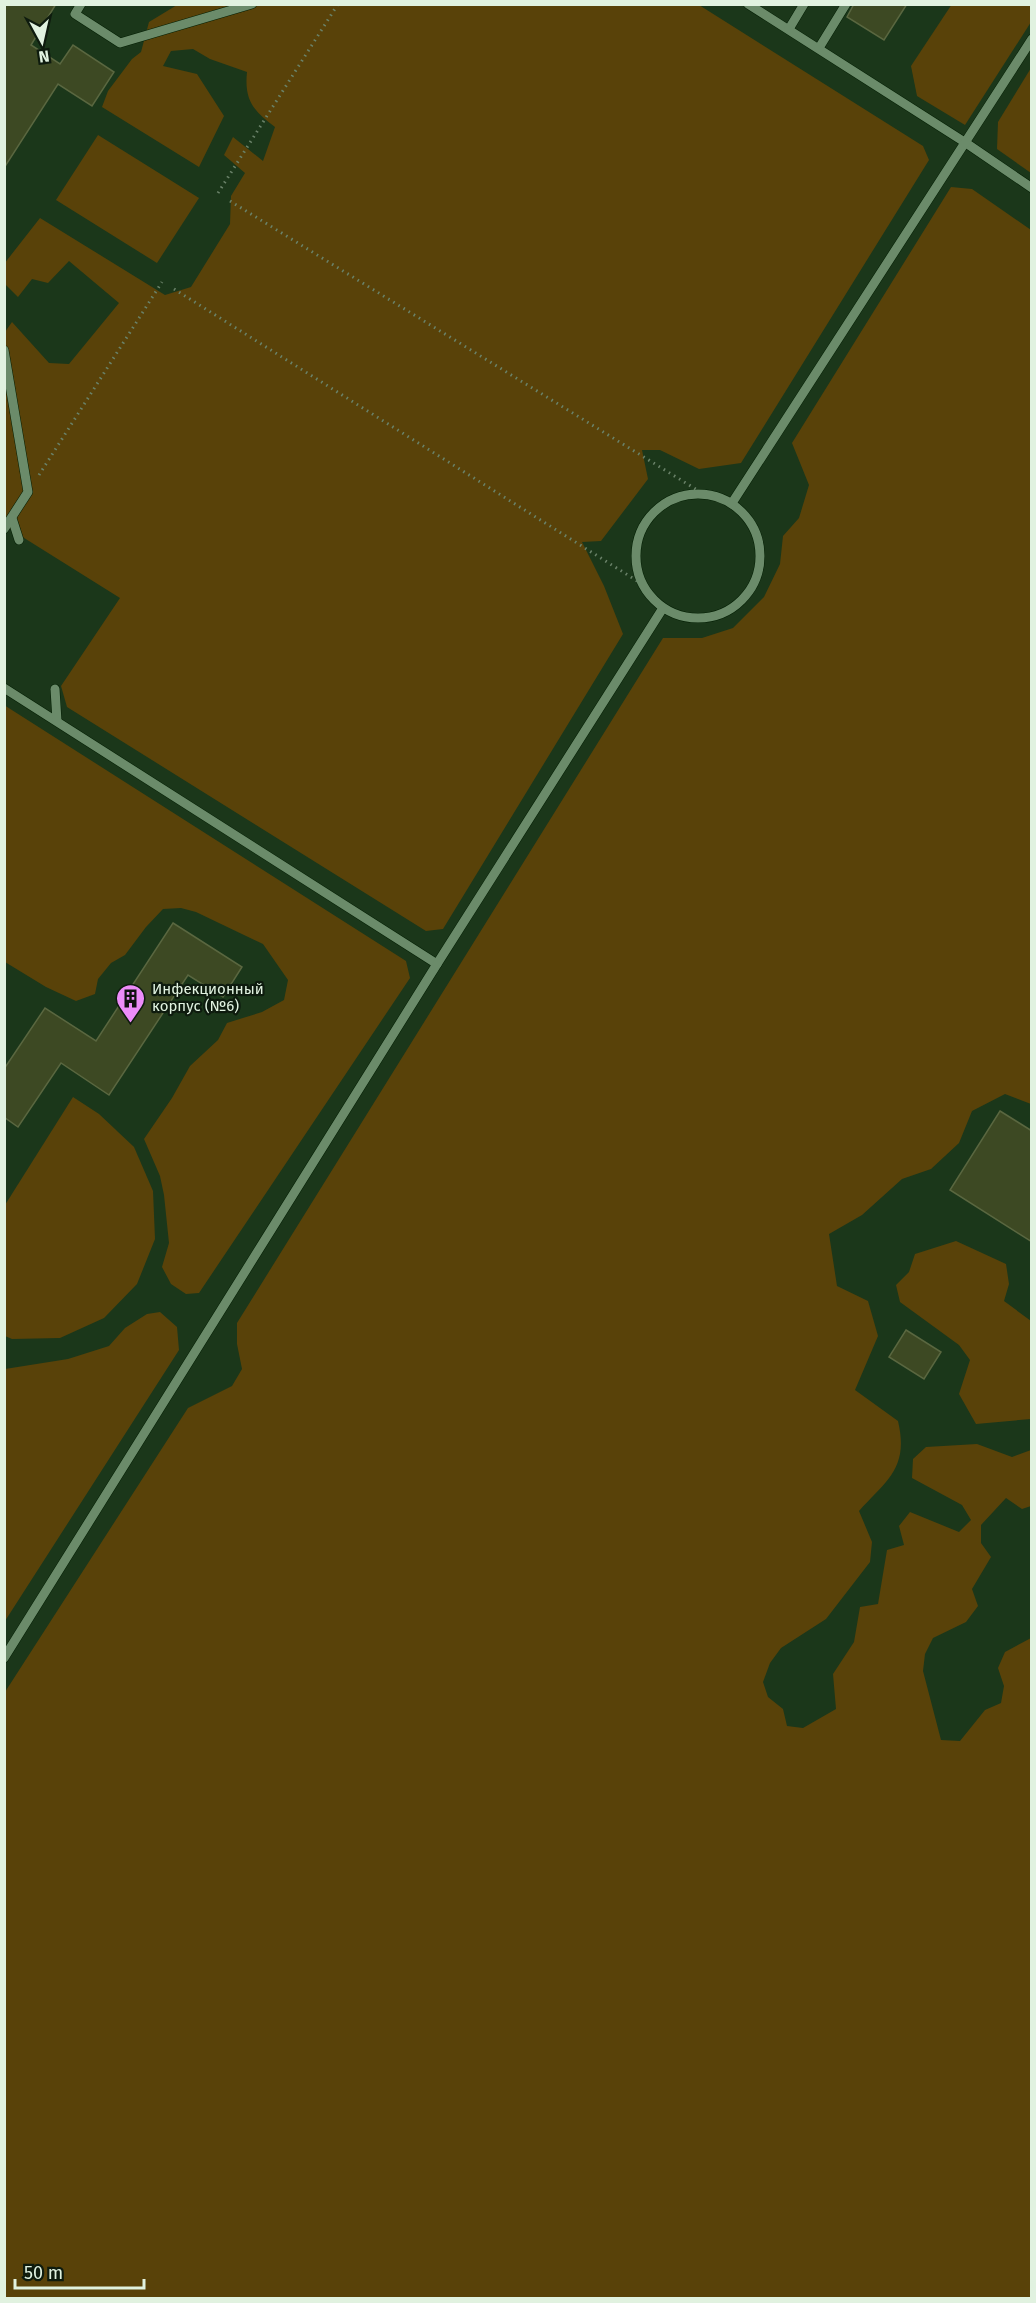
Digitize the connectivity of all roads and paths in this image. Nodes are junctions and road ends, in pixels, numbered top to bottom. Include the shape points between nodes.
1 (81, 4) edge
2 (252, 4) edge
3 (338, 4) edge
4 (748, 4) edge
5 (804, 4) edge
6 (846, 4) edge
7 (789, 29) junction
8 (1032, 39) edge
9 (819, 48) junction
10 (966, 143) junction
11 (1032, 188) edge
12 (218, 193) dead end
13 (230, 201) dead end
14 (162, 282) dead end
15 (174, 290) dead end
16 (4, 350) edge
17 (28, 492) junction
18 (702, 493) junction
19 (732, 503) junction
20 (12, 518) junction
21 (4, 529) edge
22 (19, 540) dead end
23 (642, 584) junction
24 (663, 608) junction
25 (4, 688) edge
26 (55, 689) dead end
27 (57, 721) junction
28 (437, 964) junction
29 (4, 1658) edge

1 - 2 lane via 75,14 120,42
3 - 12 path
4 - 7 lane
5 - 7 lane
6 - 9 lane
7 - 9 lane
8 - 10 lane
9 - 10 lane
10 - 11 lane
10 - 19 lane
13 - 18 path
14 - 17 path
15 - 23 path
16 - 17 lane
17 - 20 lane
18 - 19 lane
18 - 23 lane via 670,500 645,521 635,552
19 - 24 lane via 745,514 759,543 758,575 750,590 740,603 710,617 678,615
20 - 21 lane
20 - 22 lane
23 - 24 lane
24 - 28 lane
25 - 27 lane
26 - 27 lane
27 - 28 lane
28 - 29 lane

